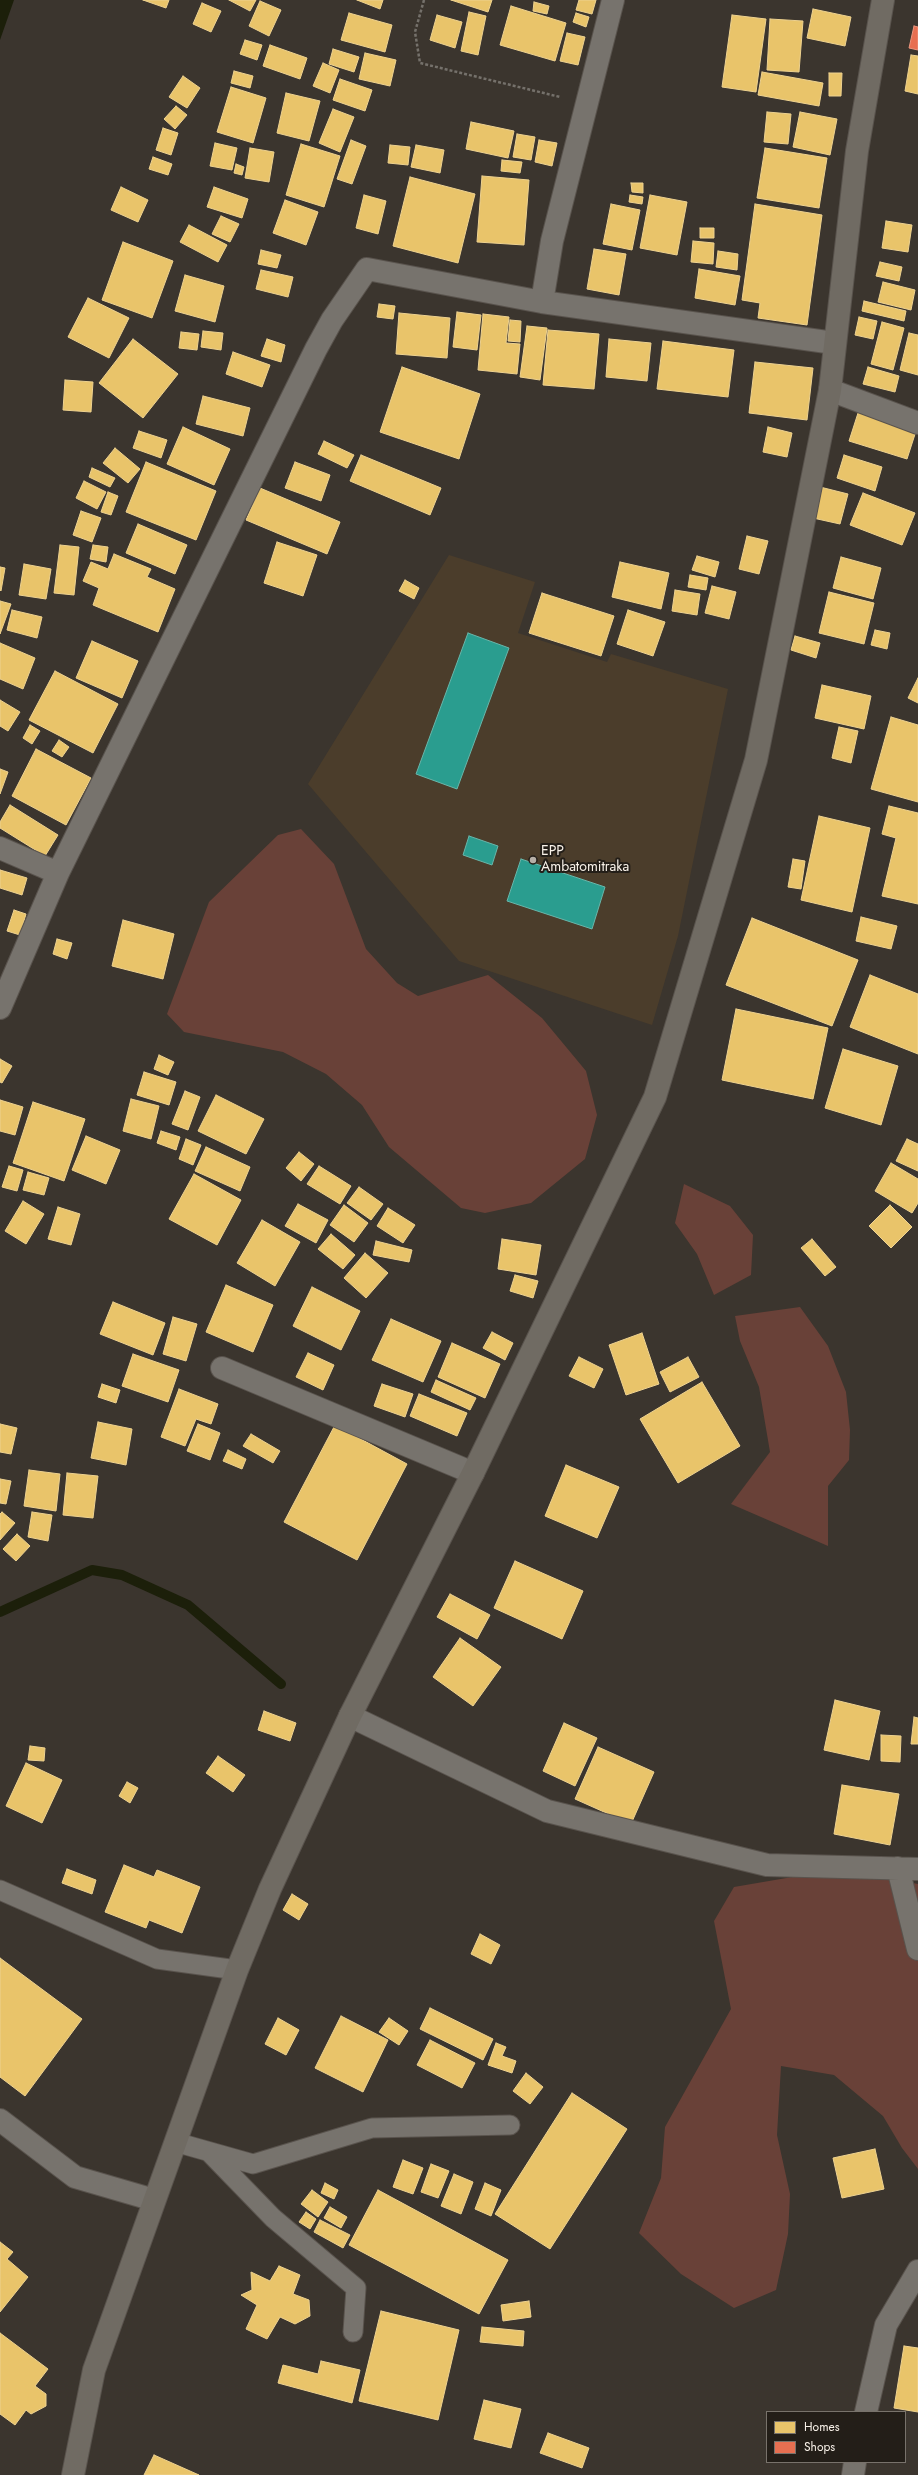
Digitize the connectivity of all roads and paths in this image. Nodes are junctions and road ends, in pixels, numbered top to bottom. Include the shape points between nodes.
1 (424, 0) edge
2 (613, 0) edge
3 (883, 0) edge
4 (588, 104) junction
5 (542, 302) junction
6 (834, 343) junction
7 (830, 390) junction
8 (918, 423) edge
9 (0, 848) edge
10 (58, 873) junction
11 (0, 1008) edge
12 (222, 1368) dead end
13 (473, 1473) junction
14 (350, 1716) junction
15 (908, 1868) edge
16 (0, 1890) edge
17 (918, 1949) edge
18 (237, 1970) junction
19 (0, 2120) edge
20 (510, 2124) dead end
21 (175, 2142) junction
22 (208, 2151) junction
23 (154, 2200) junction
24 (918, 2271) edge
25 (354, 2332) dead end
26 (866, 2411) edge
27 (855, 2463) edge
28 (73, 2475) edge
29 (852, 2475) edge

1 - 4 path via 415,32 420,63
2 - 4 street
3 - 6 main road via 858,151
4 - 5 street via 552,241
5 - 6 street
5 - 10 street via 367,269 332,320 316,349
6 - 7 main road
7 - 8 street
7 - 13 main road via 756,760 655,1097
9 - 10 street
10 - 11 street
12 - 13 street
13 - 14 main road
14 - 15 street via 547,1811 767,1865
14 - 18 main road via 270,1889
15 - 17 street
16 - 18 lane via 157,1959
18 - 21 main road
19 - 23 street via 75,2177
20 - 22 lane via 372,2128 253,2164
21 - 22 lane
21 - 23 main road
22 - 25 lane via 273,2218 356,2288
23 - 28 main road via 94,2370
24 - 26 street via 886,2325
27 - 29 street

